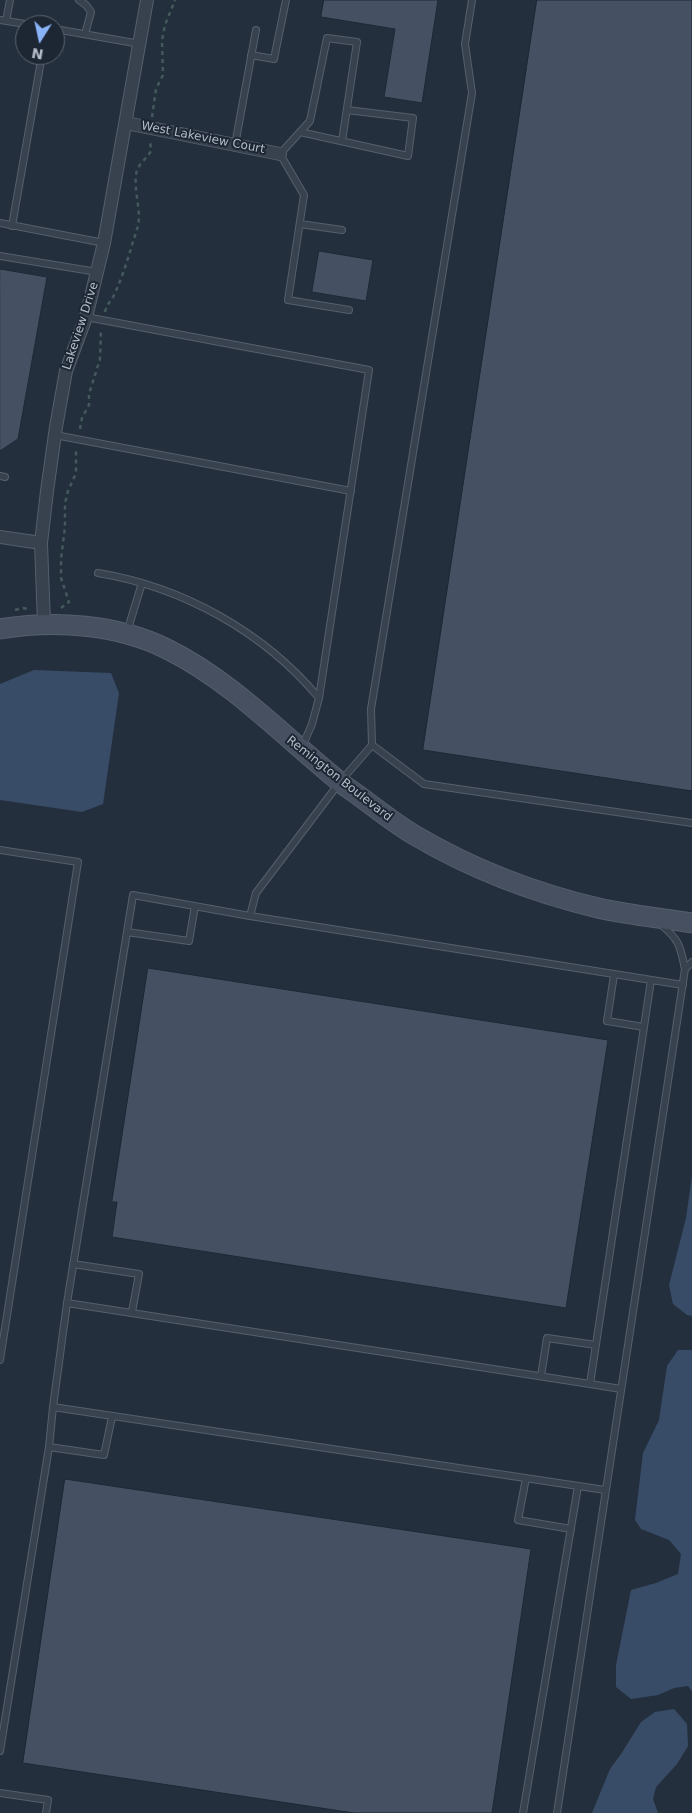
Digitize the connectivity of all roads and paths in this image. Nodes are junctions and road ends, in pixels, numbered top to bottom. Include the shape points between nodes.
1 (10, 0) edge
2 (79, 0) edge
3 (147, 0) edge
4 (175, 0) edge
5 (286, 0) edge
6 (472, 0) edge
7 (3, 20) edge
8 (256, 30) dead end
9 (65, 31) edge
10 (86, 34) junction
11 (140, 44) junction
12 (251, 55) junction
13 (40, 65) edge
14 (347, 110) junction
15 (126, 123) junction
16 (151, 128) junction
17 (300, 132) junction
18 (342, 141) junction
19 (235, 145) junction
20 (280, 154) junction
21 (0, 223) edge
22 (300, 224) junction
23 (12, 226) junction
24 (342, 230) dead end
25 (104, 243) junction
26 (0, 256) edge
27 (98, 272) junction
28 (349, 310) dead end
29 (105, 313) dead end
30 (86, 317) junction
31 (102, 323) dead end
32 (55, 434) junction
33 (79, 436) dead end
34 (77, 446) dead end
35 (350, 491) junction
36 (0, 536) edge
37 (41, 543) junction
38 (98, 573) dead end
39 (142, 583) junction
40 (62, 608) dead end
41 (44, 624) junction
42 (0, 629) edge
43 (127, 635) junction
44 (319, 698) junction
45 (372, 745) junction
46 (301, 749) junction
47 (340, 782) junction
48 (692, 823) edge
49 (0, 850) edge
50 (195, 906) junction
51 (250, 916) junction
52 (651, 917) junction
53 (692, 923) edge
54 (127, 932) junction
55 (692, 962) edge
56 (685, 970) junction
57 (614, 975) junction
58 (651, 980) junction
59 (683, 985) junction
60 (644, 1027) junction
61 (73, 1264) junction
62 (67, 1303) junction
63 (132, 1312) junction
64 (596, 1345) junction
65 (0, 1360) edge
66 (542, 1376) junction
67 (590, 1384) junction
68 (621, 1389) junction
69 (53, 1407) junction
70 (112, 1417) junction
71 (49, 1447) junction
72 (526, 1478) junction
73 (578, 1486) junction
74 (606, 1490) junction
75 (571, 1529) junction
76 (0, 1751) edge
77 (0, 1793) edge
78 (46, 1813) edge
79 (523, 1813) edge
80 (557, 1813) edge

1 - 7 lane
2 - 10 lane via 91,12
3 - 11 street, Lakeview Drive
4 - 16 path via 165,24 163,75 156,89
5 - 12 lane via 274,60
6 - 45 lane via 465,44 472,93 371,709
8 - 12 lane
9 - 10 lane
10 - 11 lane
11 - 15 street, Lakeview Drive
12 - 19 lane
13 - 23 lane
14 - 17 lane via 357,42 327,38 310,121
14 - 18 lane
14 - 18 lane via 413,118 408,156
15 - 16 street, West Lakeview Court
15 - 25 street, Lakeview Drive
16 - 19 street, West Lakeview Court
16 - 29 path via 151,152 137,171 138,228 125,269
17 - 18 lane
17 - 20 lane
19 - 20 street, West Lakeview Court
20 - 22 lane via 304,195
21 - 23 lane
22 - 24 lane
22 - 28 lane via 288,300
23 - 25 lane
25 - 27 street, Lakeview Drive
26 - 27 lane
27 - 30 street, Lakeview Drive
30 - 32 street, Lakeview Drive via 66,371
30 - 35 lane via 369,370
31 - 33 path via 100,359
32 - 35 lane
32 - 37 street, Lakeview Drive
34 - 40 path via 76,473 65,503 61,578 69,602
35 - 44 lane
36 - 37 street
37 - 41 street, Lakeview Drive
38 - 39 lane
39 - 43 lane
39 - 44 lane via 174,593 218,615 301,676
41 - 42 street, Remington Boulevard
41 - 43 street, Remington Boulevard via 80,626
43 - 46 street, Remington Boulevard via 166,648 206,672
44 - 46 lane
45 - 47 lane
45 - 48 lane via 424,784
46 - 47 street, Remington Boulevard
47 - 51 lane via 256,893
47 - 52 street, Remington Boulevard via 417,837 490,873 528,888 599,908
49 - 65 lane via 78,862
50 - 51 lane
50 - 54 lane via 189,941
50 - 54 lane via 133,895
51 - 57 lane
52 - 53 street, Remington Boulevard
52 - 56 lane via 674,935
54 - 61 lane
55 - 56 lane
56 - 59 lane
57 - 58 lane
57 - 60 lane via 607,1021
58 - 59 lane
58 - 60 lane
59 - 68 lane
60 - 64 lane
61 - 62 lane
61 - 63 lane via 139,1274
62 - 63 lane
62 - 69 lane
63 - 66 lane
64 - 66 lane via 547,1338
64 - 67 lane
66 - 67 lane
67 - 68 lane
68 - 74 lane
69 - 70 lane
69 - 71 lane
70 - 71 lane via 104,1455
70 - 72 lane
71 - 76 lane
72 - 73 lane
72 - 75 lane via 518,1520
73 - 74 lane
73 - 75 lane
74 - 80 lane
75 - 79 lane
77 - 78 lane via 48,1800

